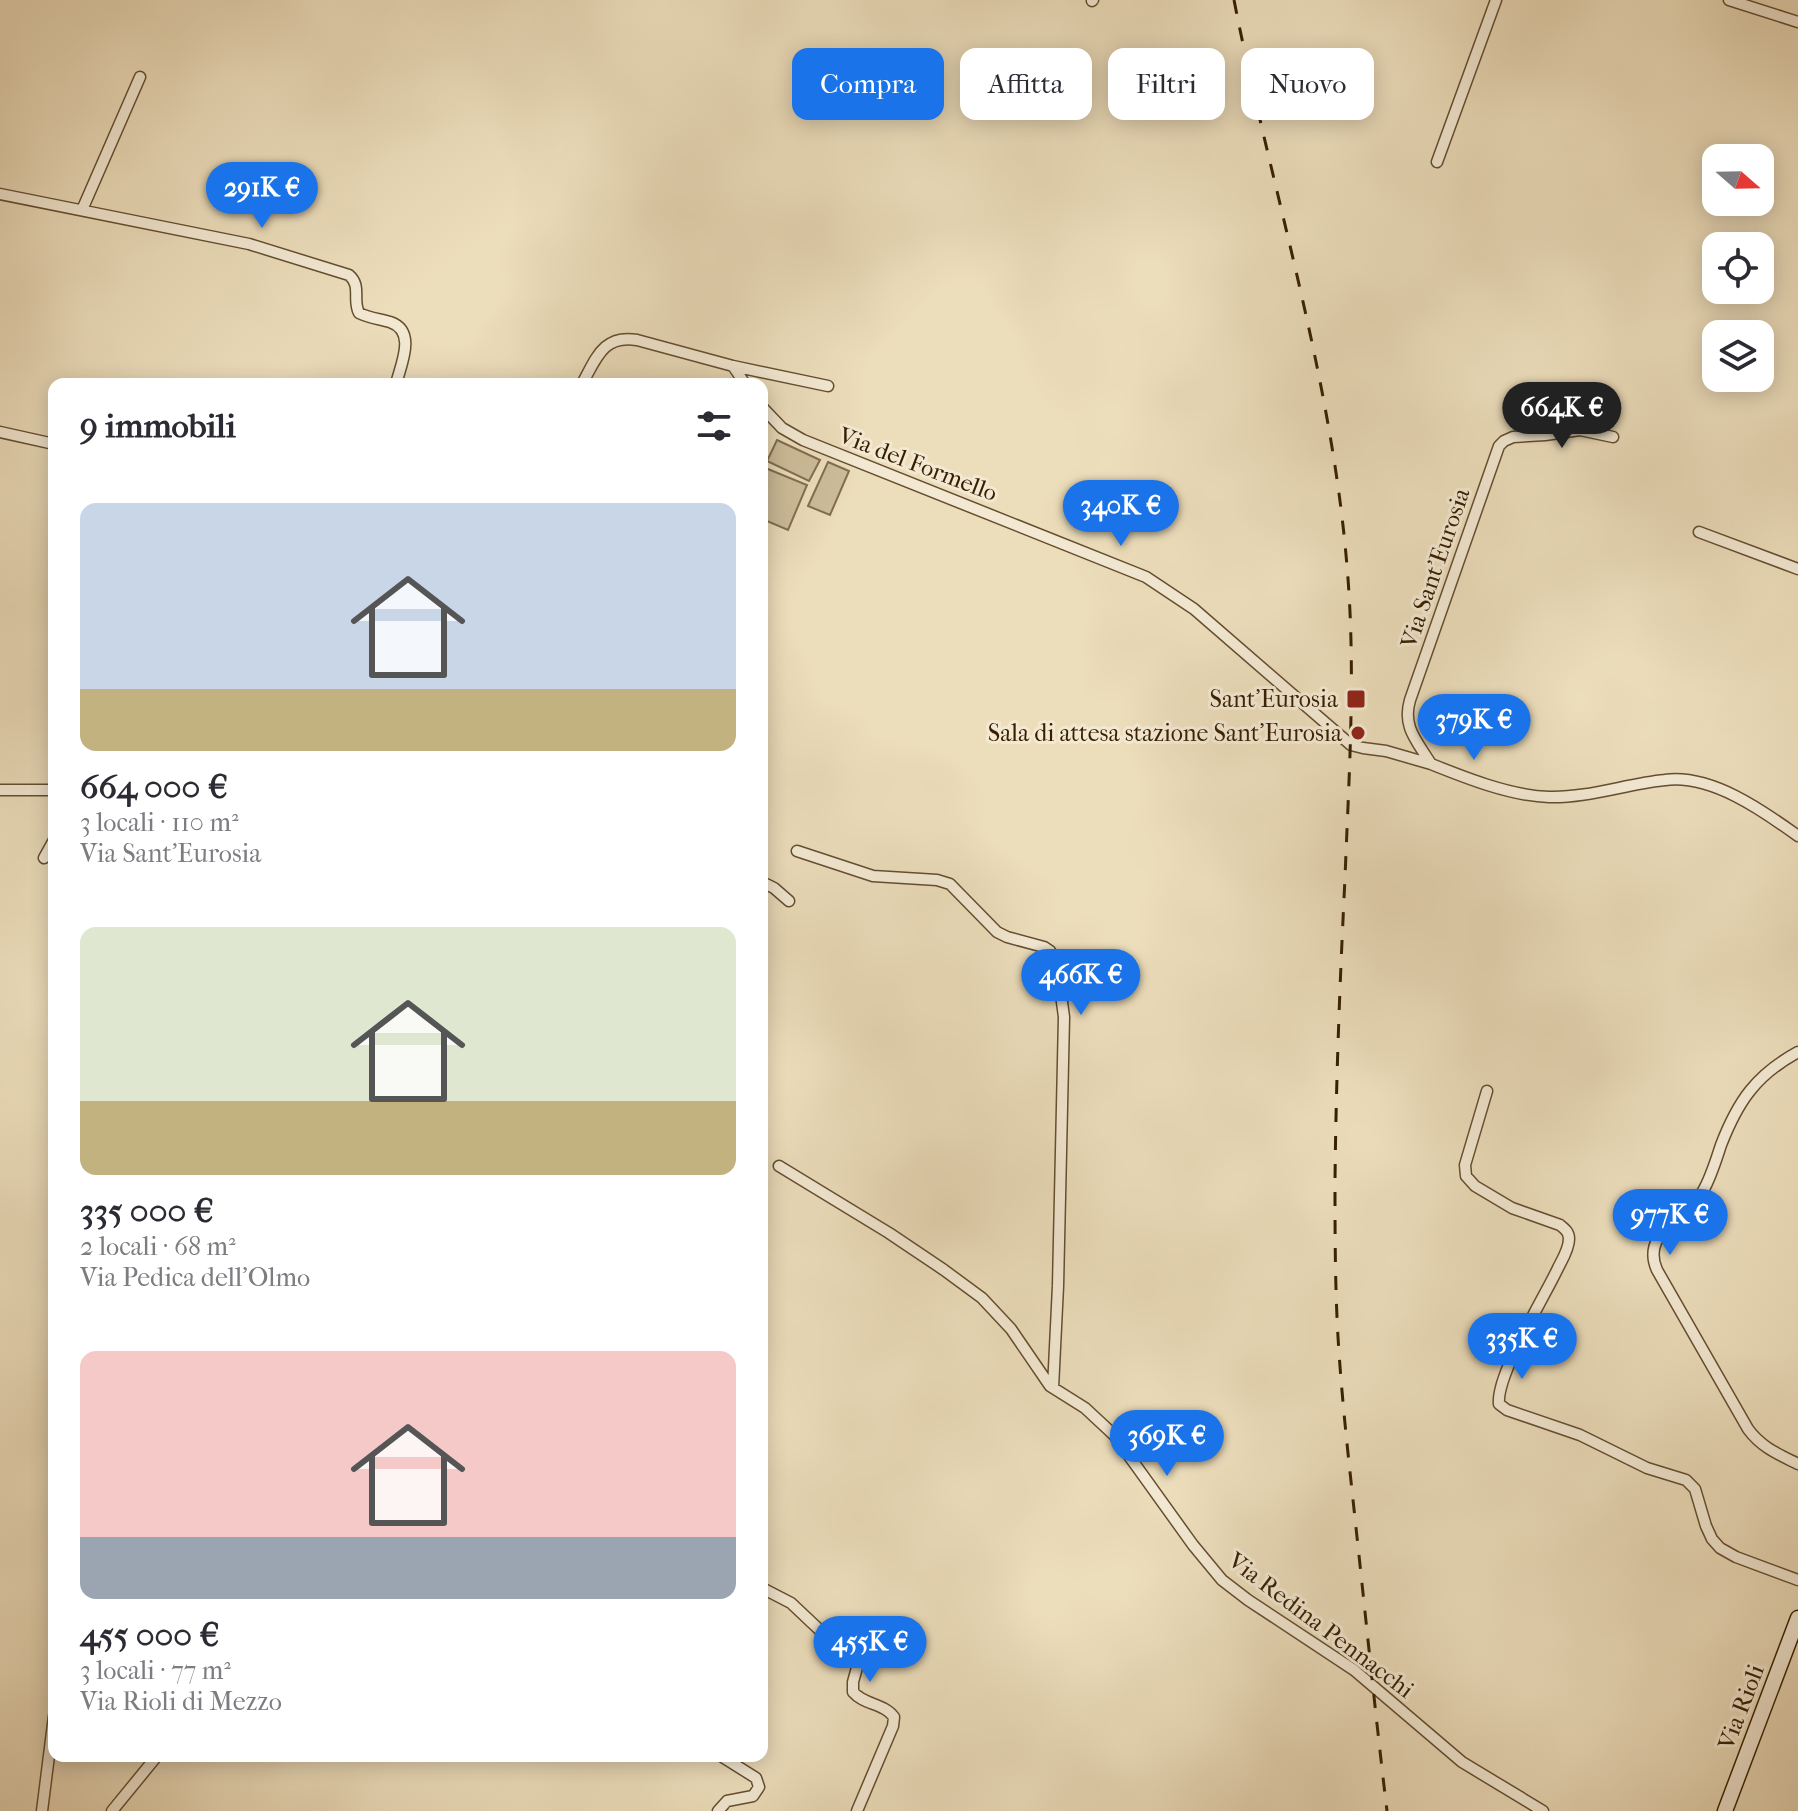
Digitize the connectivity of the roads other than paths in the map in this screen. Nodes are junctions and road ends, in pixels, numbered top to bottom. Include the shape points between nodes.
1 (1496, 0) edge
2 (1729, 0) edge
3 (1798, 22) edge
4 (140, 77) dead end
5 (1437, 162) dead end
6 (0, 194) edge
7 (82, 210) junction
8 (733, 366) junction
9 (397, 378) edge
10 (586, 378) edge
11 (741, 378) edge
12 (828, 386) dead end
13 (768, 413) edge
14 (0, 432) edge
15 (1613, 437) dead end
16 (48, 443) edge
17 (1699, 532) dead end
18 (1798, 569) edge
19 (1431, 764) junction
20 (0, 790) edge
21 (48, 790) edge
22 (1798, 836) edge
23 (48, 851) edge
24 (797, 851) dead end
25 (44, 858) dead end
26 (768, 885) edge
27 (789, 901) dead end
28 (1798, 1052) edge
29 (1487, 1091) dead end
30 (779, 1166) dead end
31 (1053, 1388) junction
32 (1798, 1464) edge
33 (1798, 1580) edge
34 (768, 1591) edge
35 (1798, 1618) edge
36 (48, 1762) edge
37 (152, 1762) edge
38 (731, 1762) edge
39 (42, 1811) edge
40 (112, 1811) edge
41 (718, 1811) edge
42 (857, 1811) edge
43 (1543, 1811) edge
44 (1725, 1811) edge

1 - 5 street
2 - 3 street
4 - 7 street
6 - 7 street
7 - 9 street via 249,244 349,275 357,287 359,313 395,324 404,334
8 - 10 street via 619,339 604,348
8 - 11 street
8 - 12 street
13 - 19 street, Via del Formello via 803,440 1149,579 1198,612 1351,745
14 - 16 street
15 - 19 street, Via Sant'Eurosia via 1580,430 1513,437 1497,448 1408,708 1409,726
17 - 18 street
19 - 22 street via 1497,787 1548,797 1664,780 1696,781 1731,795
20 - 21 street
23 - 25 street
24 - 31 street via 873,876 943,881 1000,934 1053,955 1064,1022
26 - 27 street
28 - 32 street via 1748,1092 1703,1192 1666,1228 1653,1259 1748,1429 1763,1446
29 - 33 street via 1466,1163 1467,1180 1507,1206 1560,1225 1569,1236 1510,1363 1499,1395 1501,1406 1689,1481 1720,1548
30 - 31 street, Via Redina Pennacchi via 974,1291 1011,1329
31 - 43 street, Via Redina Pennacchi via 1110,1430 1222,1580 1354,1670 1462,1762
34 - 42 street via 791,1603 853,1654 858,1664 854,1694 892,1714 893,1726
35 - 44 main road, Via Rioli
36 - 39 street
37 - 40 street
38 - 41 street via 756,1778 759,1787 753,1796 727,1801

